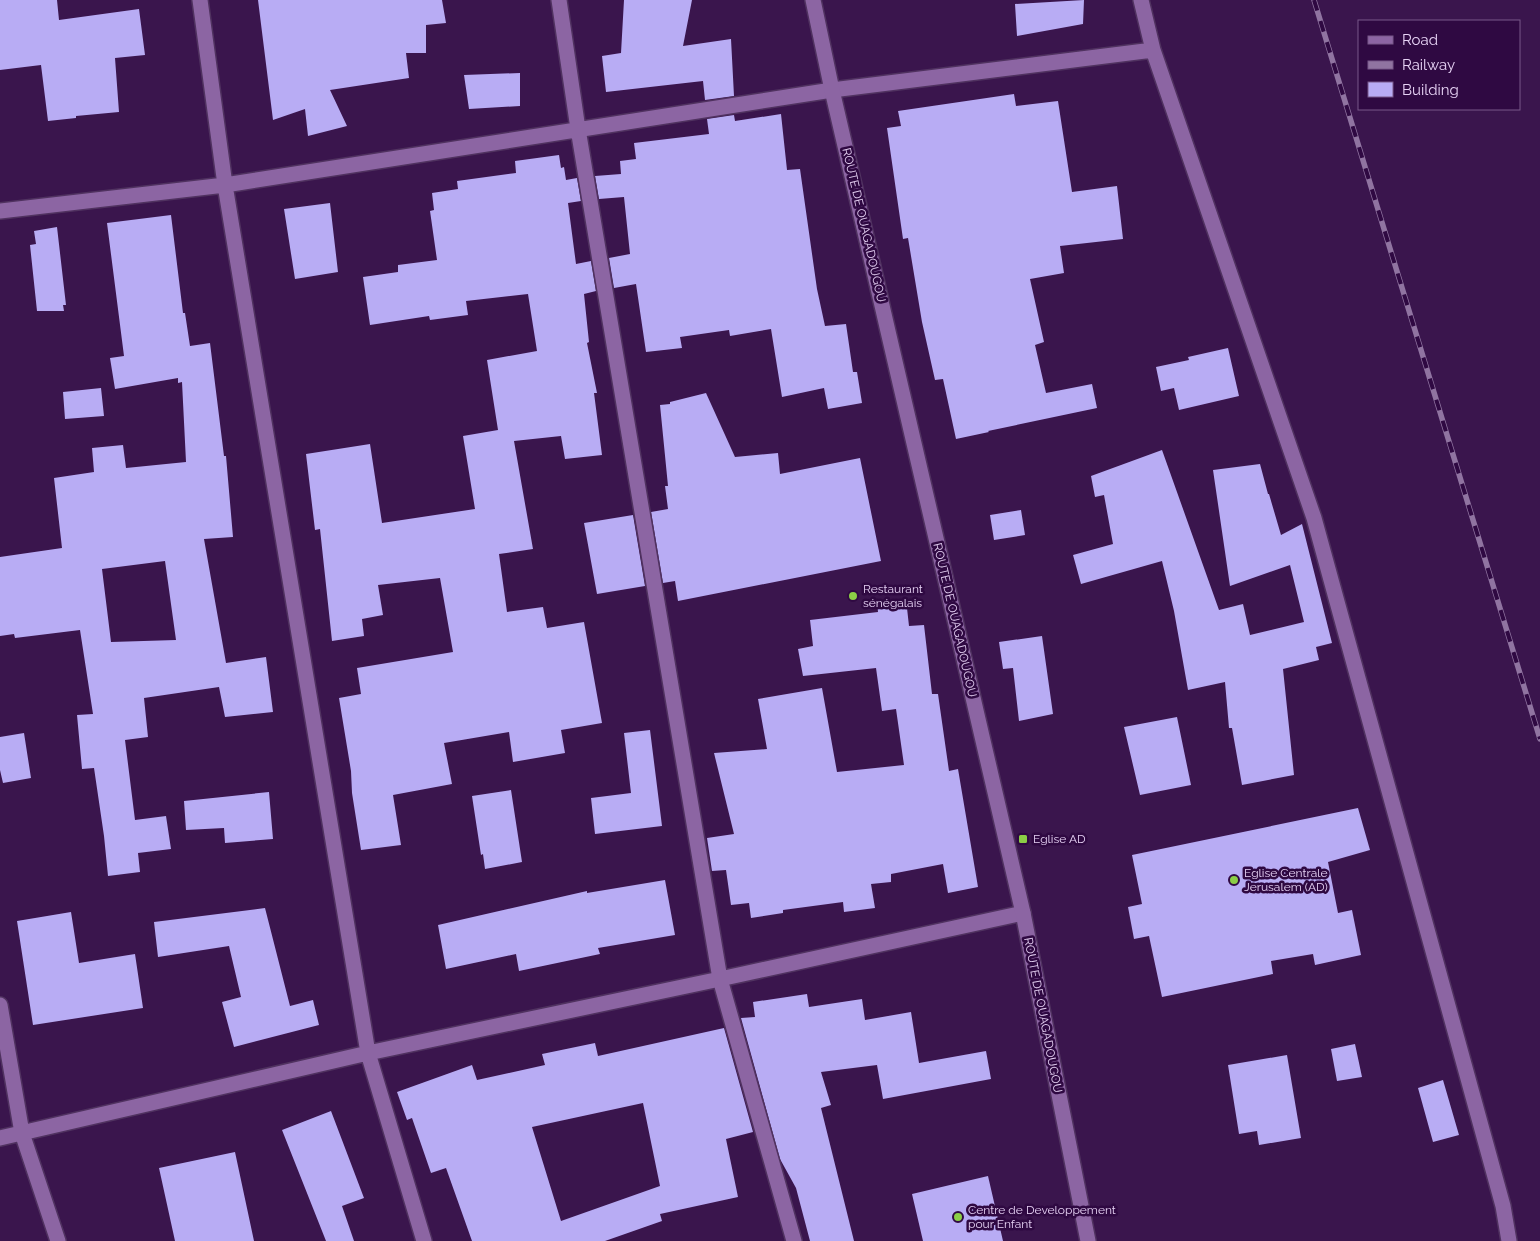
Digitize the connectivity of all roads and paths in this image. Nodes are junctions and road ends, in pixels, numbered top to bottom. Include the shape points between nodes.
1 (200, 0) edge
2 (559, 0) edge
3 (813, 0) edge
4 (1141, 0) edge
5 (1153, 50) junction
6 (832, 90) junction
7 (578, 129) junction
8 (225, 185) junction
9 (0, 211) edge
10 (1023, 913) junction
11 (720, 979) junction
12 (0, 1005) edge
13 (368, 1053) junction
14 (22, 1133) junction
15 (0, 1138) edge
16 (58, 1241) edge
17 (424, 1241) edge
18 (794, 1241) edge
19 (1088, 1241) edge
20 (1509, 1241) edge

1 - 8 street
2 - 7 street
3 - 6 street, ROUTE DE OUAGADOUGOU
4 - 5 street
5 - 6 street
5 - 20 street via 1314,518 1503,1206
6 - 7 street
6 - 10 street, ROUTE DE OUAGADOUGOU
7 - 8 street
7 - 11 street
8 - 9 street
8 - 13 street
10 - 11 street
10 - 19 street, ROUTE DE OUAGADOUGOU
11 - 13 street
11 - 18 street
12 - 14 street
13 - 14 street
13 - 17 street
14 - 15 street
14 - 16 street

